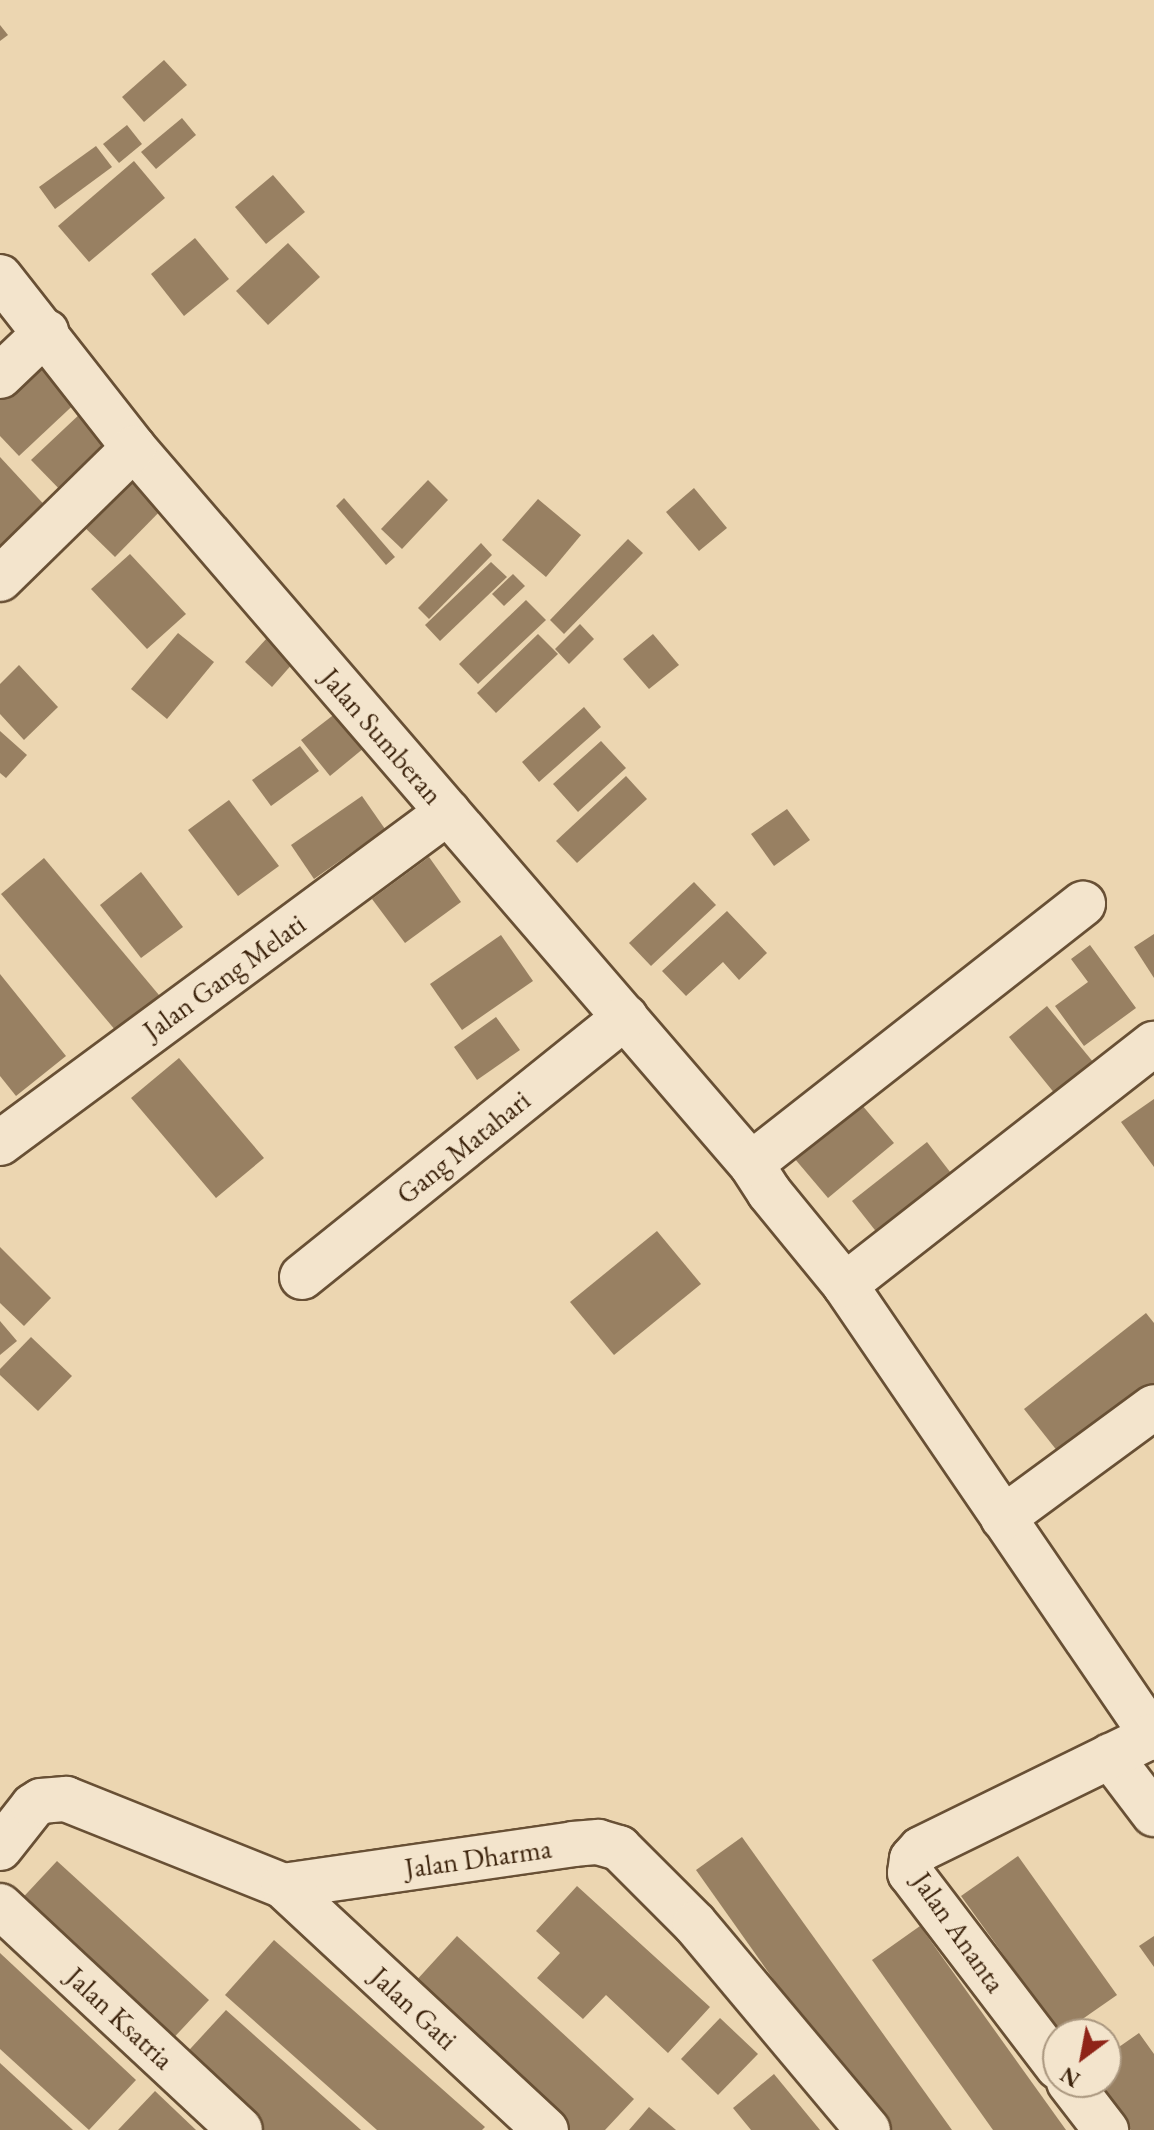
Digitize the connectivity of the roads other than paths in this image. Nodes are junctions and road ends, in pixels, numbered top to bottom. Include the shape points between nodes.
1 (0, 277) edge
2 (46, 332) junction
3 (0, 376) edge
4 (134, 448) junction
5 (0, 579) edge
6 (448, 812) junction
7 (1083, 904) dead end
8 (625, 1017) junction
9 (1154, 1044) edge
10 (0, 1143) edge
11 (760, 1178) junction
12 (302, 1277) dead end
13 (845, 1285) junction
14 (1154, 1407) edge
15 (1003, 1518) junction
16 (1153, 1737) edge
17 (1110, 1756) junction
18 (1154, 1814) edge
19 (0, 1848) edge
20 (283, 1886) junction
21 (0, 1906) edge
22 (1042, 2046) edge
23 (1081, 2098) edge
24 (240, 2130) edge
25 (546, 2130) edge
26 (868, 2130) edge
27 (1106, 2130) edge

1 - 2 street, Jalan Sumberan
2 - 3 street
2 - 4 street, Jalan Sumberan
4 - 5 street
4 - 6 street, Jalan Sumberan
6 - 8 street, Jalan Sumberan
6 - 10 street, Jalan Gang Melati
7 - 11 street
8 - 11 street, Jalan Sumberan
8 - 12 street, Gang Matahari
9 - 13 street
11 - 13 street, Jalan Sumberan
13 - 15 street, Jalan Sumberan
14 - 15 street
15 - 16 street, Jalan Sumberan
16 - 17 street, Jalan Ananta
17 - 18 street
17 - 22 street, Jalan Ananta via 921,1849 912,1859 910,1873
19 - 20 street via 33,1806 66,1799
20 - 25 street, Jalan Gati
20 - 26 street, Jalan Dharma via 573,1844 598,1842 619,1848 695,1924
21 - 24 street, Jalan Ksatria
23 - 27 street

